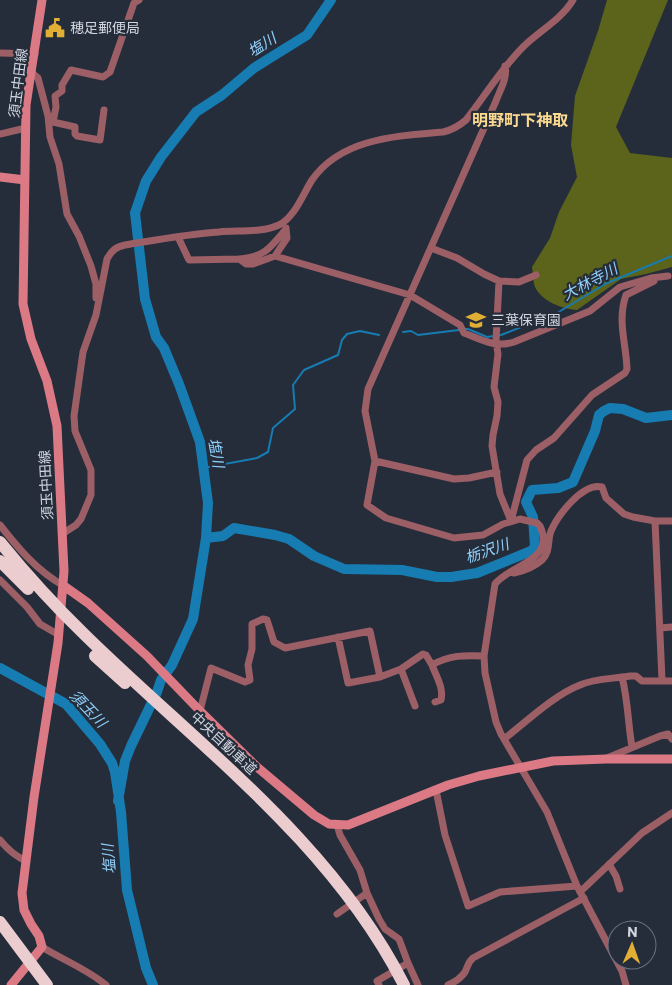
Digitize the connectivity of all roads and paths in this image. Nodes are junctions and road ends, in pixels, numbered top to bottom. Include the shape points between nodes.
1 (42, 0) edge
2 (139, 0) edge
3 (573, 0) edge
4 (0, 53) edge
5 (35, 54) junction
6 (505, 66) junction
7 (32, 72) junction
8 (104, 110) dead end
9 (51, 122) junction
10 (26, 128) junction
11 (0, 134) edge
12 (0, 177) edge
13 (25, 180) junction
14 (285, 221) junction
15 (286, 229) junction
16 (175, 237) junction
17 (431, 248) junction
18 (275, 256) junction
19 (238, 259) junction
20 (536, 275) dead end
21 (670, 276) edge
22 (499, 281) junction
23 (410, 295) junction
24 (99, 304) junction
25 (496, 340) junction
26 (375, 461) junction
27 (496, 472) junction
28 (511, 521) junction
29 (655, 521) junction
30 (672, 521) edge
31 (0, 525) edge
32 (62, 534) junction
33 (0, 542) edge
34 (0, 555) edge
35 (0, 561) edge
36 (508, 574) junction
37 (0, 580) edge
38 (64, 586) junction
39 (28, 589) junction
40 (54, 609) junction
41 (64, 626) junction
42 (672, 627) edge
43 (660, 628) junction
44 (338, 637) junction
45 (484, 656) junction
46 (432, 665) junction
47 (401, 669) junction
48 (380, 677) junction
49 (622, 677) junction
50 (662, 680) junction
51 (672, 681) edge
52 (435, 702) dead end
53 (415, 706) dead end
54 (198, 709) junction
55 (187, 734) junction
56 (504, 739) junction
57 (672, 739) edge
58 (632, 747) junction
59 (606, 758) junction
60 (672, 758) edge
61 (521, 767) junction
62 (436, 790) junction
63 (672, 813) edge
64 (337, 826) junction
65 (0, 840) edge
66 (26, 857) junction
67 (609, 864) junction
68 (620, 889) dead end
69 (580, 892) junction
70 (367, 893) junction
71 (337, 914) dead end
72 (0, 922) edge
73 (42, 947) junction
74 (30, 962) junction
75 (406, 964) junction
76 (378, 983) edge
77 (12, 985) edge
78 (47, 985) edge
79 (106, 985) edge
80 (395, 985) edge
81 (404, 985) edge
82 (418, 985) edge
83 (448, 985) edge
84 (626, 985) edge

1 - 5 main road, 須玉中田線
2 - 9 street via 134,3 110,72 103,77 71,70 62,91 55,96 56,107
3 - 6 street via 563,14
4 - 5 street
5 - 7 main road, 須玉中田線
6 - 14 street via 460,125 443,132 369,141 320,169
6 - 17 street via 507,71 496,101
7 - 9 street via 38,78
7 - 10 main road, 須玉中田線
8 - 9 street via 100,140 77,136 75,127
9 - 24 street via 50,137 59,164 67,214 91,266 96,302
10 - 11 street
10 - 13 main road, 須玉中田線
12 - 13 main road
13 - 32 main road, 須玉中田線 via 24,311 54,411
14 - 15 street
14 - 16 street via 270,229
15 - 18 street via 287,238
15 - 19 street via 262,254
16 - 19 street via 189,260
16 - 24 street via 125,245 111,252
17 - 22 street
17 - 23 street
18 - 19 street via 253,264
18 - 23 street
20 - 22 street via 518,282
21 - 25 street via 620,287 590,311 514,342 504,345
21 - 28 street via 626,295 621,315 627,361 625,374 592,395 554,438 531,454
22 - 25 street
23 - 25 street via 462,329
23 - 26 street via 368,389 364,411
24 - 32 street via 83,352 74,416 75,431 91,470 91,495 81,518
25 - 27 street via 498,354 494,387 498,416 492,446
26 - 27 street via 454,479
26 - 28 street via 367,504 386,518 454,538 483,535
27 - 28 street via 500,494
28 - 36 street via 537,523 542,530 543,542 537,556
29 - 30 street
29 - 36 street via 624,514 606,498 602,487 590,488 561,512 542,560 522,571
29 - 43 street
31 - 38 street via 21,551 50,578
32 - 38 main road, 須玉中田線
33 - 40 highway, 中央自動車道
34 - 39 highway, 中央自動車道
35 - 39 highway
36 - 45 street via 495,584
37 - 41 street via 40,624
38 - 41 main road, 須玉中田線
38 - 54 main road via 147,656
39 - 40 highway, 中央自動車道
40 - 41 highway, 中央自動車道
41 - 55 highway, 中央自動車道
41 - 66 main road, 須玉中田線 via 53,669
42 - 43 street
43 - 50 street
44 - 48 street via 370,631
44 - 48 street via 348,683
44 - 54 street via 285,648 274,642 267,620 252,624 248,665 250,680 245,682 211,668
45 - 46 street via 450,656
45 - 56 street via 494,715
46 - 47 street via 423,654
46 - 52 street via 442,695 441,700
47 - 48 street
47 - 53 street
49 - 50 street
49 - 56 street via 578,685
49 - 58 street
50 - 51 street
54 - 64 main road via 257,767 321,821
55 - 80 highway, 中央自動車道 via 309,861 360,927
55 - 81 highway, 中央自動車道 via 261,799 338,882 368,924
56 - 61 street
57 - 58 street via 668,734
58 - 59 street
59 - 60 main road
59 - 61 main road via 553,761
61 - 62 main road
61 - 69 street via 547,812
62 - 64 main road via 348,826
62 - 69 street via 447,842 468,906 500,892
63 - 67 street via 642,833
64 - 70 street via 360,870
65 - 66 street via 16,857
66 - 73 main road, 須玉中田線 via 22,893 24,910
67 - 68 street
67 - 69 street
69 - 83 street via 469,961 458,979
69 - 84 street via 622,971
70 - 71 street
70 - 75 street via 385,929 399,939
72 - 74 highway
73 - 74 main road
73 - 79 street via 96,976
74 - 77 main road
74 - 78 highway
75 - 76 street
75 - 82 street

